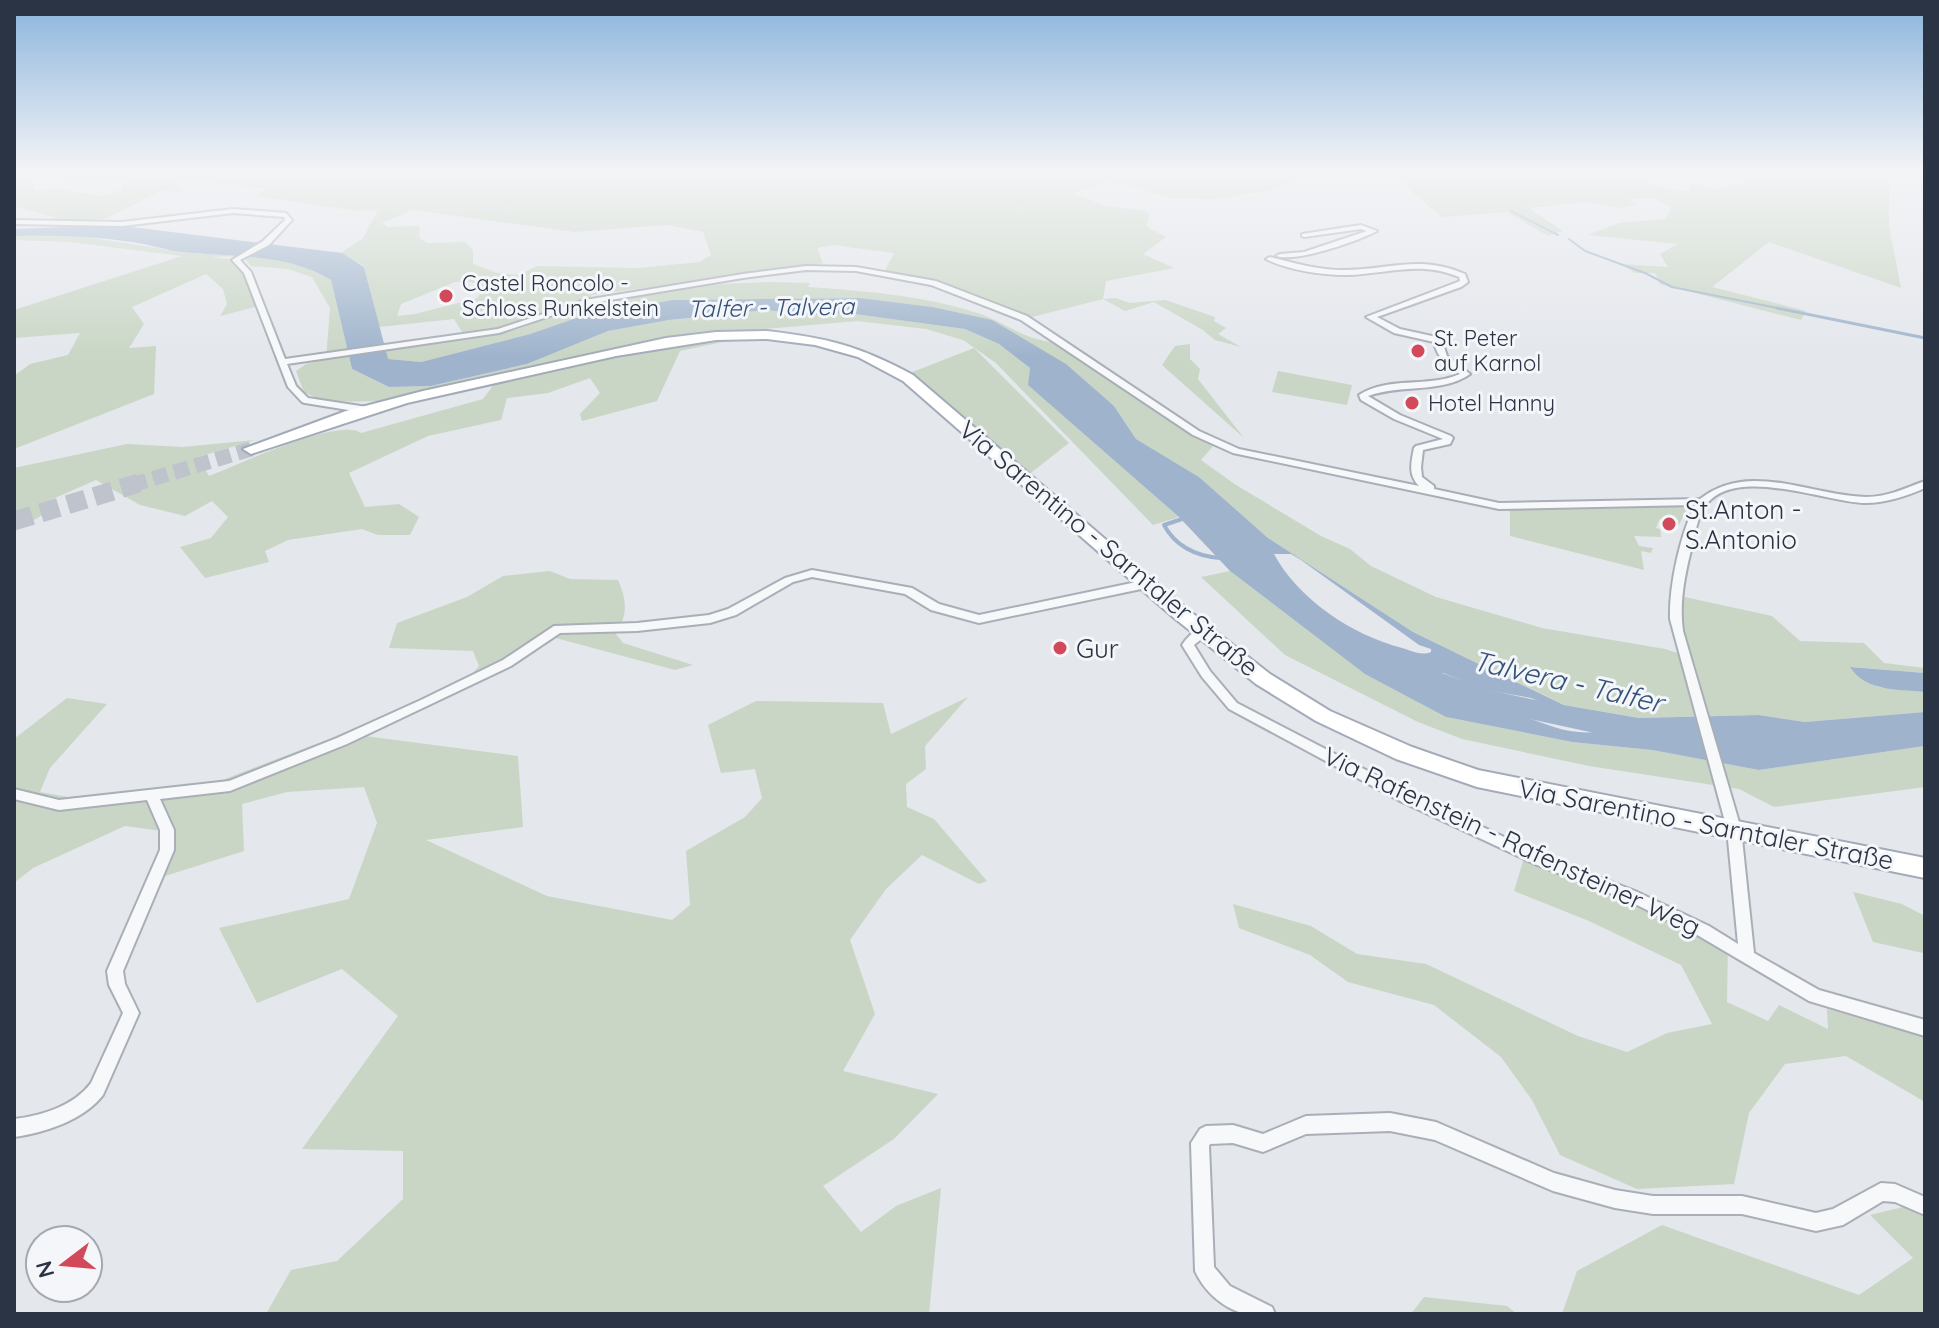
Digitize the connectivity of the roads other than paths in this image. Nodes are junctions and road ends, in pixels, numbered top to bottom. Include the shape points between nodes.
1 (277, 232) edge
2 (1326, 232) edge
3 (1371, 232) edge
4 (1304, 235) dead end
5 (284, 362) junction
6 (335, 412) junction
7 (251, 449) tunnel mouth
8 (1925, 484) edge
9 (1701, 502) junction
10 (1499, 506) junction
11 (1146, 584) junction
12 (1204, 632) junction
13 (14, 794) edge
14 (152, 796) junction
15 (1731, 820) junction
16 (1925, 868) edge
17 (1747, 957) junction
18 (1925, 1028) edge
19 (14, 1128) edge
20 (1925, 1206) edge
21 (1265, 1314) edge

1 - 5 street via 237,259
2 - 4 street
3 - 10 street via 1305,254 1270,259 1333,272 1419,266 1455,272 1464,282 1370,317 1397,331 1438,340 1440,354 1466,374 1451,382 1377,388 1363,396 1448,438 1420,446 1418,483
5 - 6 street via 292,387 305,400
5 - 10 street via 516,327 585,302 792,269 856,269 933,283 1024,318 1210,441 1236,451
6 - 7 main road, Via Sarentino - Sarntaler Straße via 316,426
6 - 11 main road, Via Sarentino - Sarntaler Straße via 367,410 688,339 758,335 837,347 908,378
8 - 9 street via 1868,500 1754,483 1719,490
9 - 10 street
9 - 15 street, Via Rafenstein - Rafensteiner Weg via 1674,595 1676,632
11 - 12 main road, Via Sarentino - Sarntaler Straße
11 - 14 street via 979,619 935,607 908,591 812,573 710,619 558,629 499,667 342,741 230,786
12 - 15 main road, Via Sarentino - Sarntaler Straße via 1263,679 1323,716 1404,753 1477,778
12 - 17 street, Via Rafenstein - Rafensteiner Weg via 1188,645 1233,706 1407,798 1630,895
13 - 14 street via 59,805
14 - 19 street via 167,830 167,850 115,971 130,1007 128,1021 91,1097 49,1120
15 - 16 main road, Via Sarentino - Sarntaler Straße
15 - 17 street, Via Rafenstein - Rafensteiner Weg
17 - 18 street, Via Rafenstein - Rafensteiner Weg via 1815,996
20 - 21 street via 1881,1192 1836,1218 1816,1222 1742,1205 1628,1201 1526,1172 1436,1131 1390,1122 1306,1125 1263,1143 1233,1134 1206,1135 1200,1143 1205,1271 1223,1293

